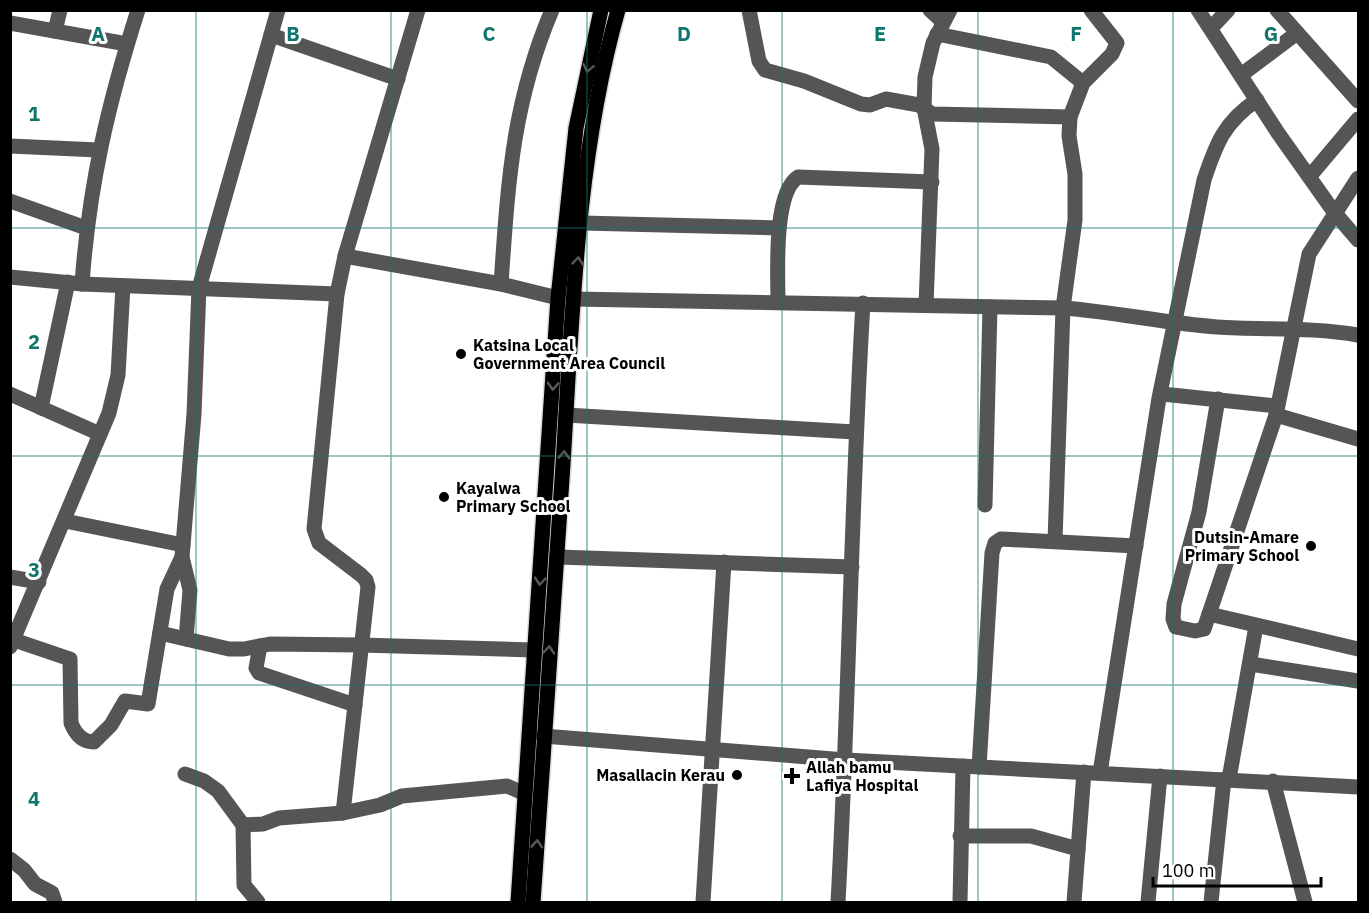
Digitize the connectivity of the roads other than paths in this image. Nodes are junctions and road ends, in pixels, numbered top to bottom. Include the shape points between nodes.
1 (60, 10) edge
2 (138, 10) edge
3 (278, 10) edge
4 (418, 10) edge
5 (552, 10) edge
6 (618, 10) edge
7 (749, 10) edge
8 (930, 10) edge
9 (1091, 10) edge
10 (1198, 10) edge
11 (1228, 10) edge
12 (1277, 10) edge
13 (600, 11) edge
14 (943, 22) edge
15 (10, 23) edge
16 (1211, 28) junction
17 (56, 31) junction
18 (1297, 33) junction
19 (271, 35) junction
20 (127, 44) junction
21 (1241, 75) junction
22 (398, 80) junction
23 (1083, 83) junction
24 (1358, 98) edge
25 (1257, 100) junction
26 (924, 108) junction
27 (1070, 117) junction
28 (1359, 119) edge
29 (10, 146) edge
30 (98, 150) junction
31 (1310, 176) junction
32 (1359, 178) edge
33 (932, 182) junction
34 (10, 201) edge
35 (1334, 212) junction
36 (582, 223) junction
37 (86, 228) junction
38 (779, 228) junction
39 (1359, 240) edge
40 (345, 256) junction
41 (10, 277) edge
42 (75, 283) junction
43 (501, 284) junction
44 (123, 285) junction
45 (199, 288) junction
46 (337, 294) junction
47 (558, 298) junction
48 (574, 299) junction
49 (778, 302) junction
50 (863, 303) junction
51 (926, 305) junction
52 (990, 307) junction
53 (1063, 308) junction
54 (1174, 321) junction
55 (1293, 328) junction
56 (1359, 335) edge
57 (10, 394) edge
58 (1162, 394) junction
59 (1218, 399) junction
60 (41, 408) junction
61 (1276, 411) junction
62 (566, 415) junction
63 (855, 432) junction
64 (100, 434) junction
65 (1358, 438) edge
66 (985, 505) dead end
67 (66, 521) junction
68 (1055, 541) junction
69 (1136, 546) junction
70 (183, 551) junction
71 (558, 557) junction
72 (724, 562) junction
73 (852, 567) junction
74 (10, 577) edge
75 (39, 582) junction
76 (1209, 614) junction
77 (1256, 626) junction
78 (160, 633) junction
79 (186, 639) junction
80 (12, 644) edge
81 (361, 645) junction
82 (260, 646) junction
83 (1359, 649) edge
84 (534, 650) junction
85 (1250, 664) junction
86 (1359, 681) edge
87 (355, 705) junction
88 (543, 736) junction
89 (713, 752) junction
90 (846, 760) junction
91 (963, 766) junction
92 (979, 766) junction
93 (1084, 772) junction
94 (1100, 773) junction
95 (185, 774) dead end
96 (1160, 776) junction
97 (1227, 779) junction
98 (1273, 781) junction
99 (1359, 787) edge
100 (524, 794) junction
101 (343, 813) junction
102 (243, 825) junction
103 (960, 836) junction
104 (1078, 849) junction
105 (10, 859) edge
106 (55, 903) edge
107 (258, 903) edge
108 (518, 903) edge
109 (533, 903) edge
110 (703, 903) edge
111 (838, 903) edge
112 (960, 903) edge
113 (1074, 903) edge
114 (1148, 903) edge
115 (1210, 903) edge
116 (1305, 903) edge

1 - 17 street
2 - 20 street
3 - 19 street
4 - 22 street
5 - 43 street via 528,73 518,113
6 - 36 main road via 593,119
7 - 26 street via 759,62 765,70 861,104 886,99
8 - 14 street
9 - 23 street via 1117,43 1112,54
10 - 16 street
11 - 16 street
12 - 18 street
13 -> 47 main road via 576,128
14 - 23 street via 1051,57
14 - 26 street via 925,77
15 - 17 street
16 - 21 street
17 - 20 street
18 - 21 street
18 - 24 street
19 - 22 street
19 - 45 street
20 - 30 street
21 - 25 street
22 - 40 street
23 - 27 street
25 - 31 street
25 - 54 street via 1226,127 1214,150
26 - 27 street via 932,114
26 - 33 street via 932,149
27 - 53 street via 1075,220
28 - 31 street
29 - 30 street
30 - 37 street
31 - 35 street
32 - 35 street
33 - 38 street via 798,177 787,189
33 - 51 street
34 - 37 street
35 - 39 street
35 - 55 street via 1309,255
36 - 38 street
48 -> 36 main road
37 - 42 street
38 - 49 street
40 - 43 street
40 - 46 street
41 - 42 street
42 - 44 street
42 - 60 street
43 - 47 street
44 - 45 street
44 - 64 street via 118,375
45 - 46 street
45 - 70 street
46 - 81 street via 314,529 319,543 366,580
47 -> 84 main road
48 - 49 street
48 - 62 main road
49 - 50 street
50 - 51 street
50 - 63 street
51 - 52 street
52 - 53 street
52 - 66 street
53 - 54 street
53 - 68 street
54 - 55 street via 1215,327
54 - 58 street
55 - 56 street
55 - 61 street
57 - 60 street
58 - 59 street
58 - 69 street
59 - 61 street
59 - 76 street via 1199,512 1179,582 1173,623 1200,631
60 - 64 street
61 - 65 street
61 - 76 street
62 - 63 street
71 -> 62 main road
63 - 73 street
64 - 67 street
67 - 70 street
67 - 75 street
68 - 69 street
68 - 92 street via 1001,539 995,543
69 - 94 street
70 - 78 street via 168,589
70 - 79 street via 190,590
71 - 72 street
88 -> 71 main road
72 - 73 street
72 - 89 street
73 - 90 street
74 - 75 street
75 - 80 street
76 - 77 street
77 - 83 street
77 - 85 street
78 - 79 street
78 - 80 street via 148,704 125,700 111,725 94,742 74,731 71,723 72,661
79 - 82 street via 229,649
81 - 82 street
81 - 84 street
81 - 87 street
82 - 87 street via 256,668 259,673
84 - 100 main road
85 - 86 street
85 - 97 street
87 - 101 street
88 - 89 street
109 -> 88 main road
89 - 90 street
89 - 110 street
90 - 91 street
90 - 111 street
91 - 92 street
91 - 103 street
92 - 93 street
93 - 94 street
93 - 104 street
94 - 96 street
95 - 102 street via 204,780 218,791
96 - 97 street
96 - 114 street
97 - 98 street
97 - 115 street
98 - 99 street
98 - 116 street
100 - 101 street via 507,786 470,788 402,796
100 - 108 main road
101 - 102 street
102 - 107 street via 244,885
103 - 104 street via 1031,836
103 - 112 street
104 - 113 street
105 - 106 street via 35,884 52,893

